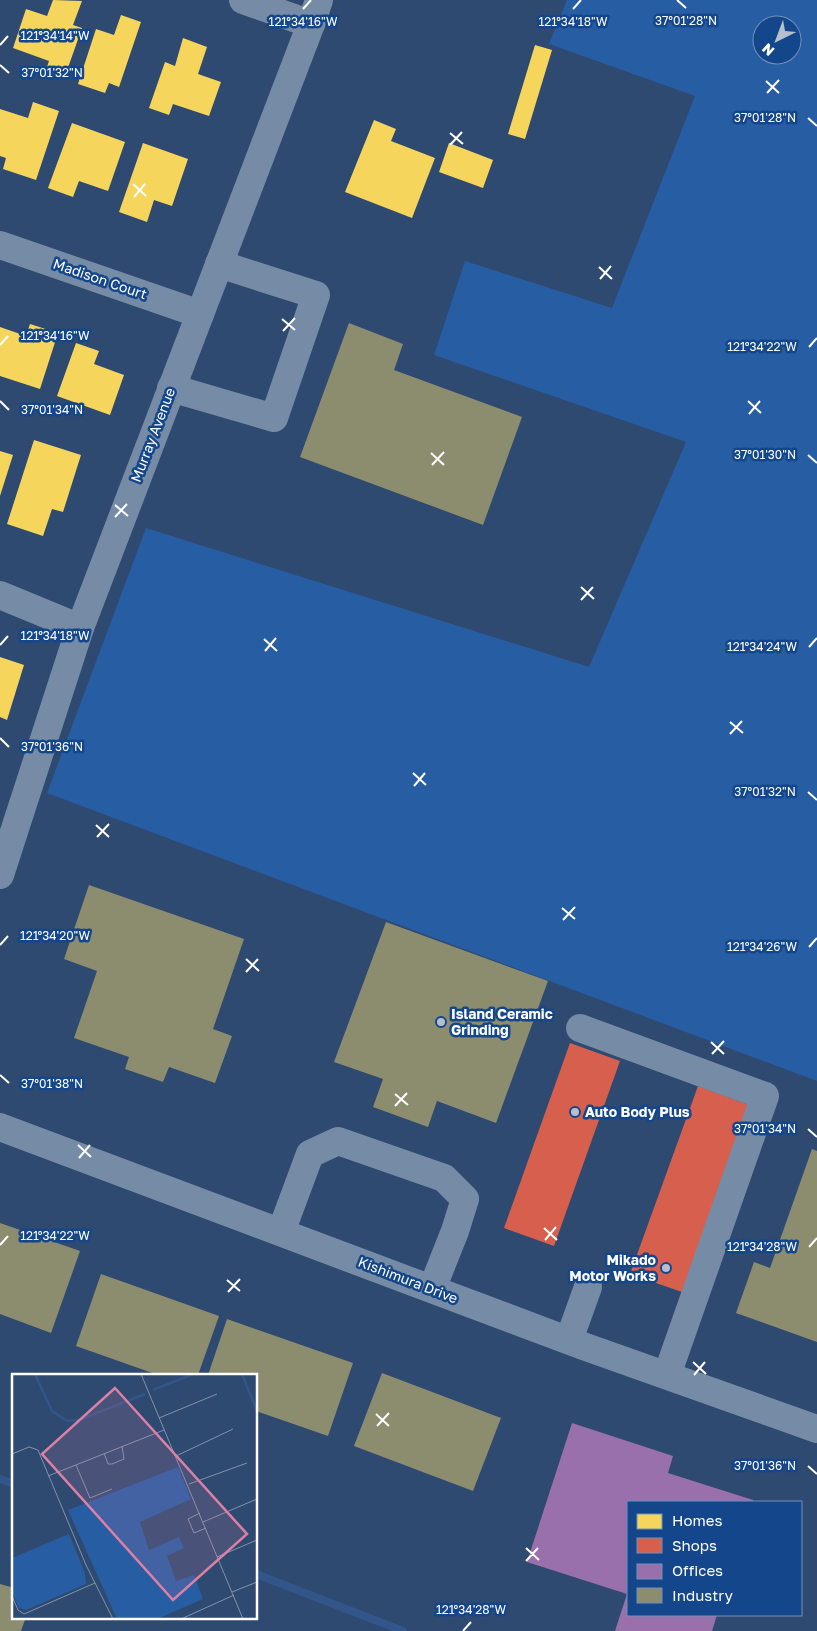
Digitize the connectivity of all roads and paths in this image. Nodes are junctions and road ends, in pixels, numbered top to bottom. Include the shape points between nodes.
1 (243, 0) edge
2 (315, 12) edge
3 (0, 244) edge
4 (218, 264) junction
5 (200, 314) junction
6 (171, 388) junction
7 (0, 596) edge
8 (80, 628) junction
9 (0, 873) edge
10 (580, 1028) dead end
11 (0, 1127) edge
12 (280, 1232) junction
13 (588, 1287) dead end
14 (432, 1289) junction
15 (569, 1340) junction
16 (667, 1375) junction
17 (817, 1429) edge

1 - 2 street
2 - 4 street, Murray Avenue
3 - 5 street, Madison Court
4 - 5 street, Murray Avenue
4 - 6 street via 316,294 274,418
5 - 6 street, Murray Avenue
6 - 8 street, Murray Avenue
7 - 8 street
8 - 9 street, Murray Avenue
10 - 16 street via 765,1096
11 - 12 street, Kishimura Drive
12 - 14 street, Kishimura Drive
12 - 14 street via 310,1154 338,1141 444,1178 465,1199
13 - 15 street
14 - 15 street, Kishimura Drive
15 - 16 street, Kishimura Drive
16 - 17 street, Kishimura Drive

